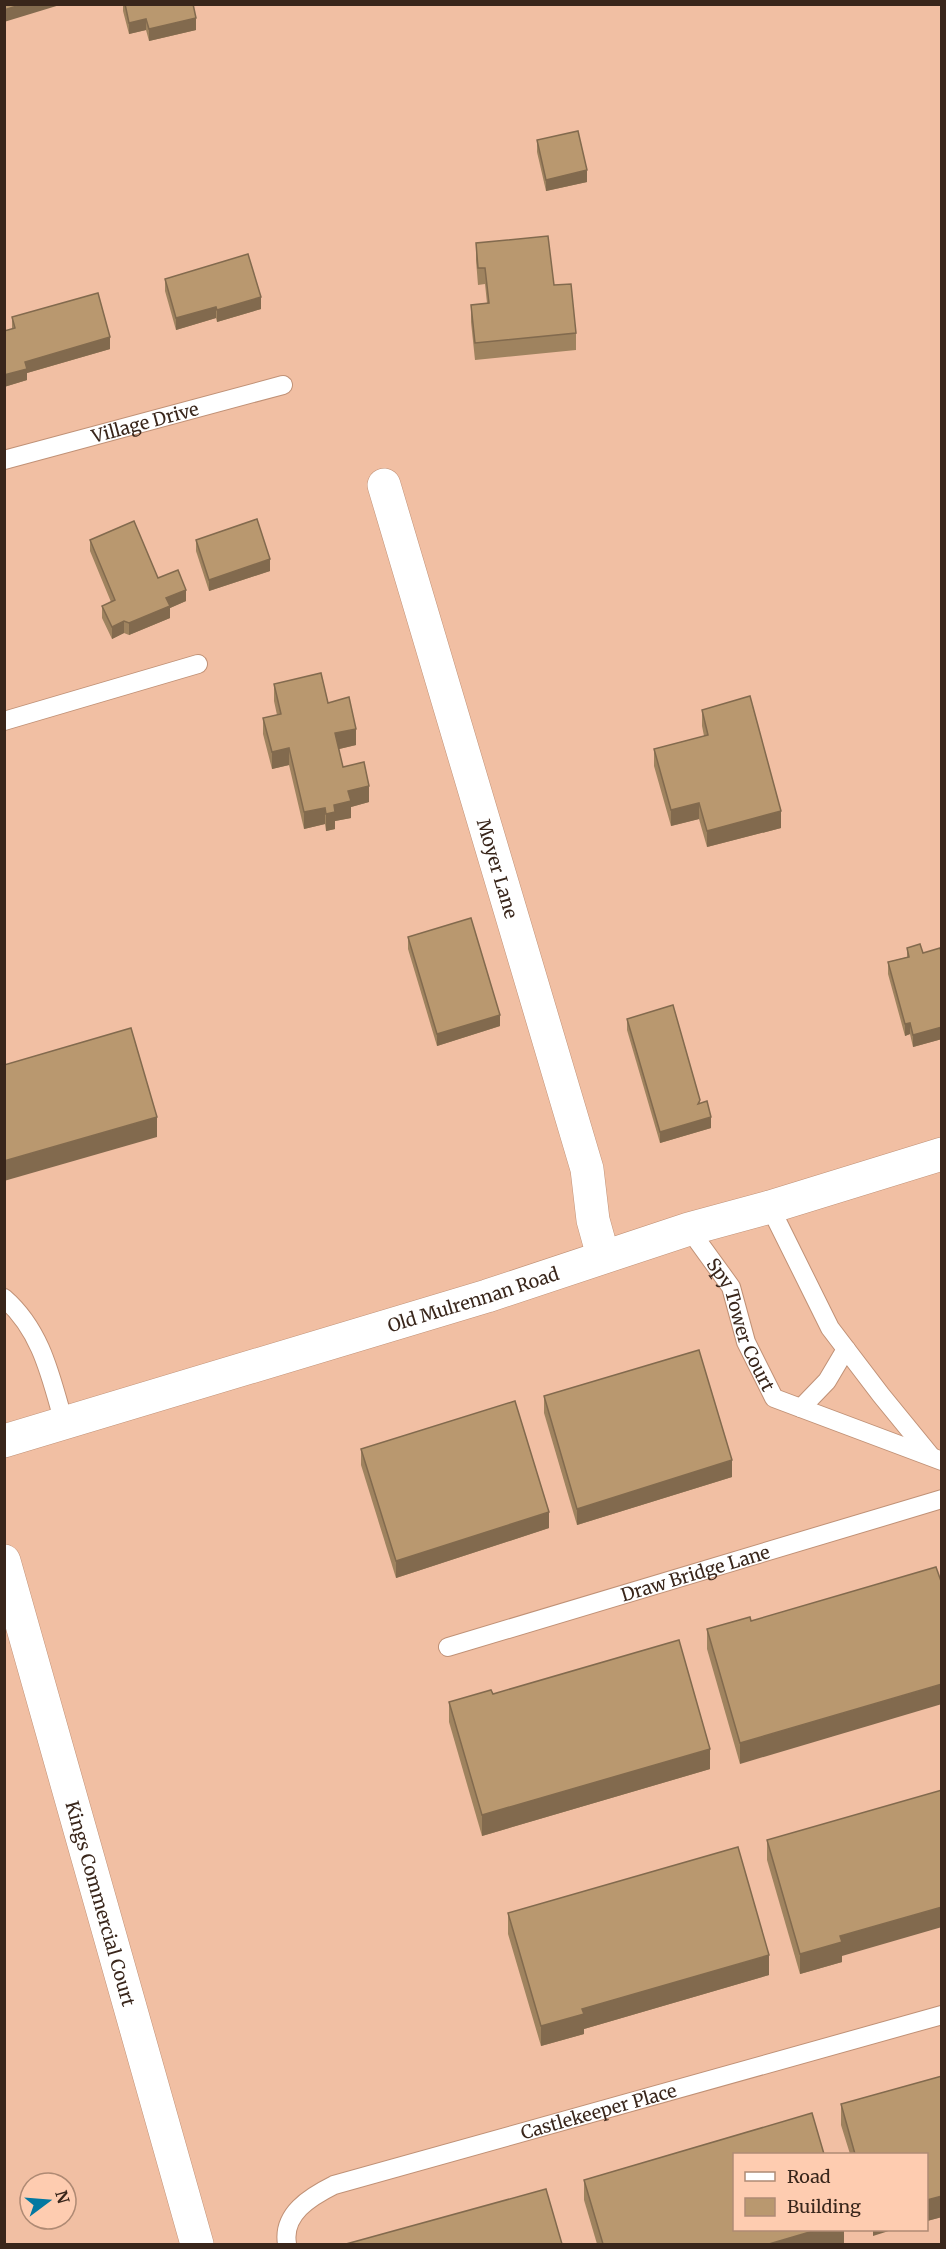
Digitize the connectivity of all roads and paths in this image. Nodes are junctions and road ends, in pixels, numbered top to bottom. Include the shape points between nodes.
1 (283, 385) dead end
2 (4, 460) edge
3 (384, 485) dead end
4 (198, 664) dead end
5 (4, 721) edge
6 (942, 1154) edge
7 (770, 1207) junction
8 (689, 1228) junction
9 (603, 1256) junction
10 (4, 1298) edge
11 (846, 1349) junction
12 (801, 1408) junction
13 (64, 1424) junction
14 (4, 1441) edge
15 (936, 1458) edge
16 (942, 1499) edge
17 (4, 1562) edge
18 (448, 1647) dead end
19 (942, 2014) edge
20 (197, 2244) edge
21 (287, 2244) edge

1 - 2 lane, Village Drive
3 - 9 street, Moyer Lane via 587,1169 593,1220
4 - 5 lane
6 - 7 street, Old Mulrennan Road
7 - 8 street, Old Mulrennan Road
7 - 11 lane, Spy Tower Court via 830,1328
8 - 9 street, Old Mulrennan Road
8 - 12 lane, Spy Tower Court via 731,1287 746,1342 774,1398
9 - 13 street, Old Mulrennan Road via 487,1296
10 - 13 lane via 18,1310 45,1356
11 - 12 lane via 827,1381
11 - 15 lane, Spy Tower Court
12 - 15 lane, Spy Tower Court
13 - 14 street, Old Mulrennan Road
16 - 18 lane, Draw Bridge Lane
17 - 20 street, Kings Commercial Court
19 - 21 lane, Castlekeeper Place via 334,2185 296,2211 285,2233

